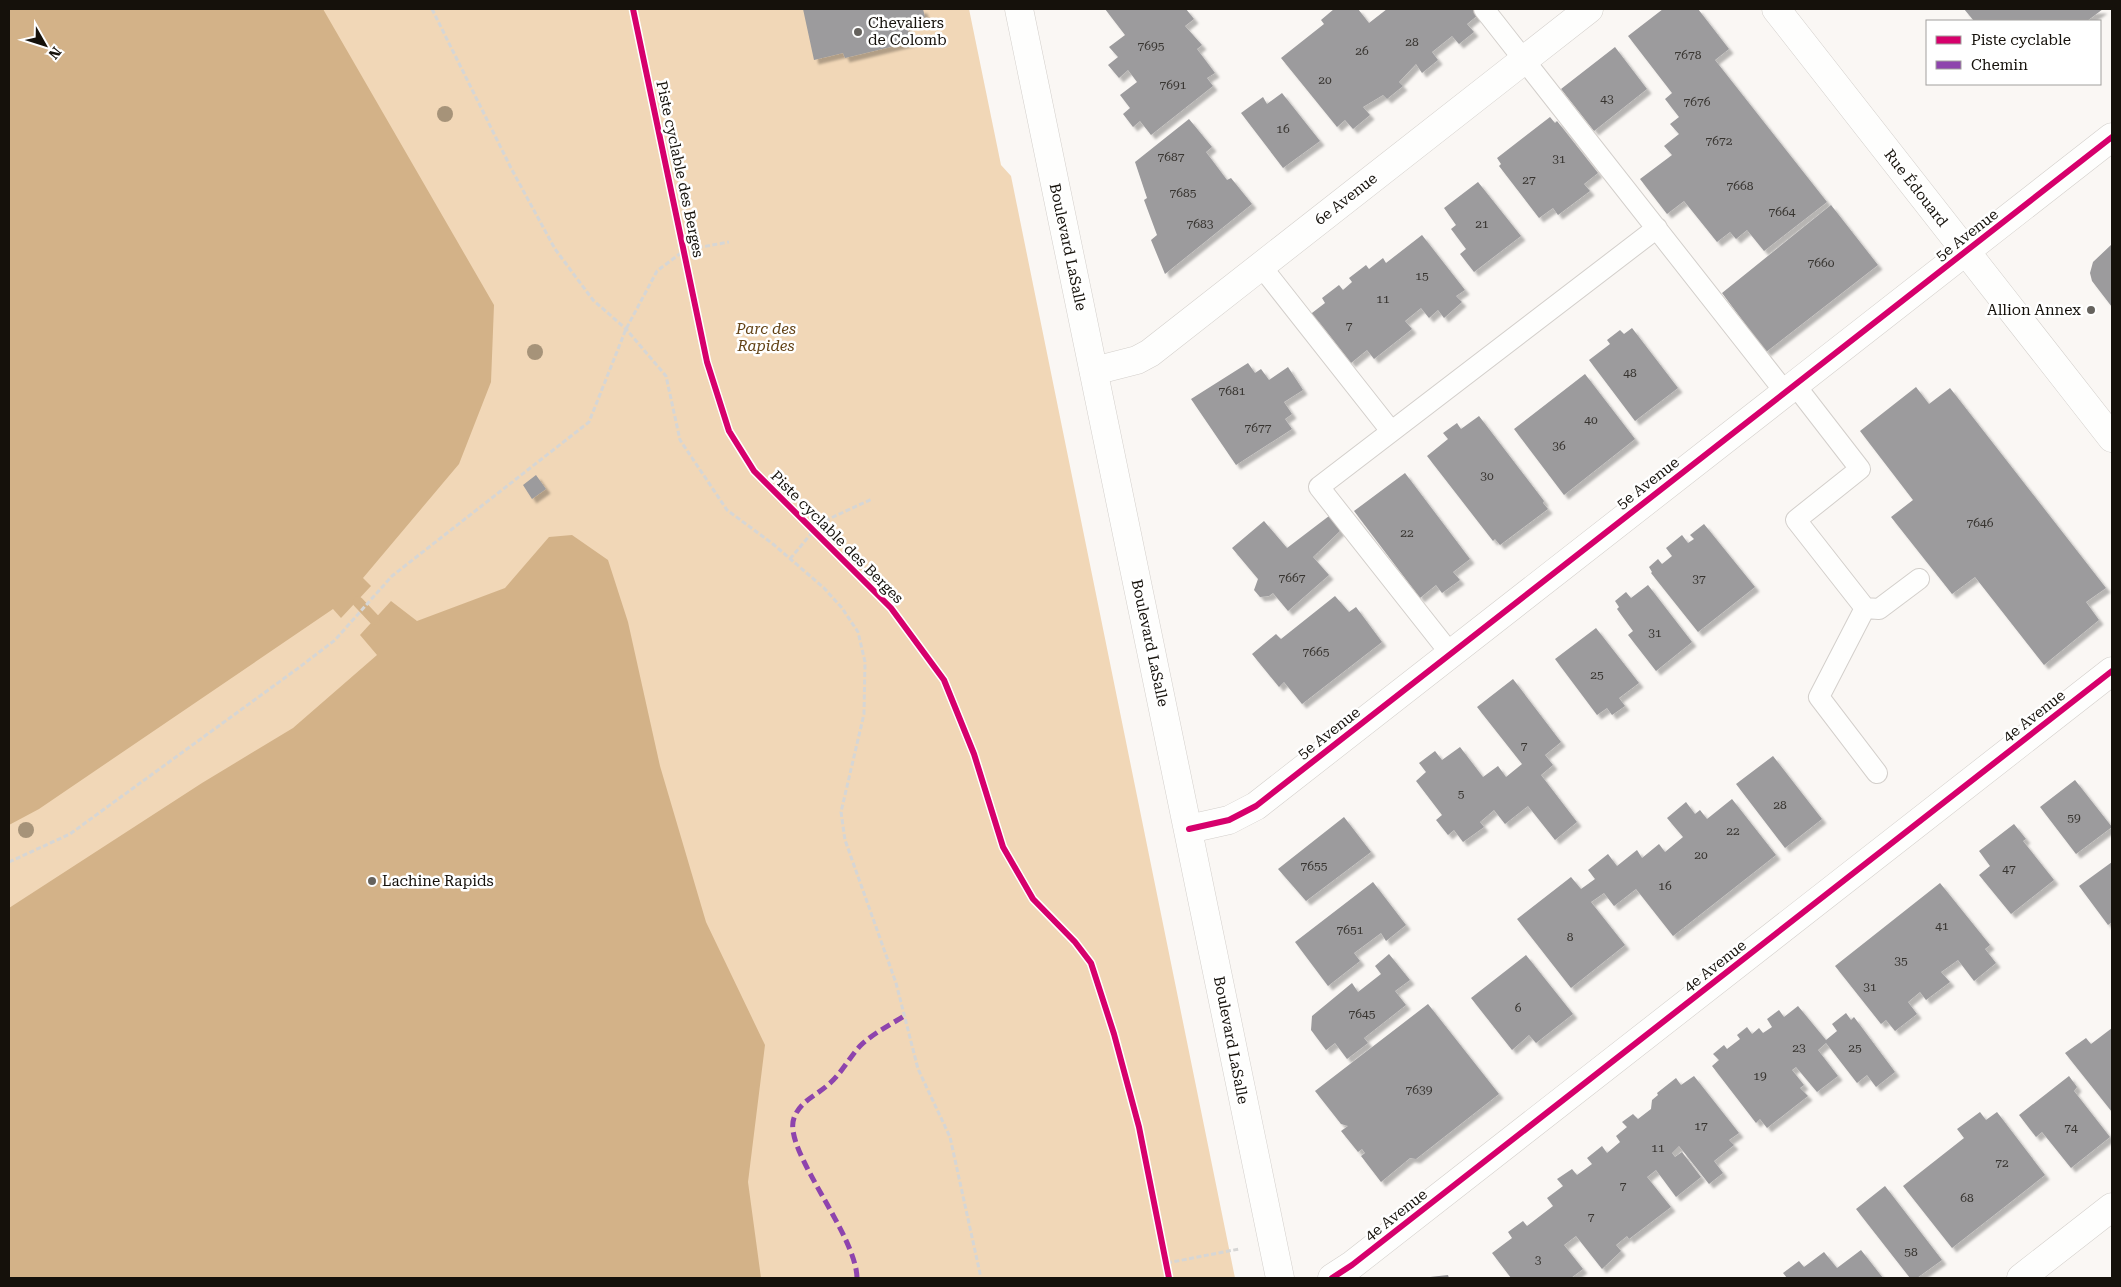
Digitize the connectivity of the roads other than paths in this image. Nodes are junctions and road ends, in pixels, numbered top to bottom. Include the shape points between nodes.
1 (1019, 9) edge
2 (1484, 9) edge
3 (1589, 9) edge
4 (1776, 9) edge
5 (1524, 60) junction
6 (2112, 137) edge
7 (1657, 228) junction
8 (1966, 252) junction
9 (1261, 266) junction
10 (1094, 371) junction
11 (1790, 388) junction
12 (1391, 431) junction
13 (2112, 438) edge
14 (1919, 579) dead end
15 (1865, 608) junction
16 (1450, 653) junction
17 (2112, 671) edge
18 (1877, 773) dead end
19 (1189, 829) junction
20 (2112, 1206) edge
21 (1280, 1278) edge
22 (1332, 1278) edge
23 (2021, 1278) edge

1 - 10 street, Boulevard LaSalle
2 - 5 lane
3 - 5 street, 6e Avenue
4 - 8 street, Rue Édouard
5 - 7 lane
5 - 9 street, 6e Avenue
6 - 8 street, 5e Avenue
7 - 11 lane
7 - 12 lane
8 - 11 street, 5e Avenue
8 - 13 street, Rue Édouard
9 - 10 street, 6e Avenue via 1150,353 1137,360
9 - 12 lane
10 - 19 street, Boulevard LaSalle
11 - 15 lane via 1860,469 1796,520
11 - 16 street, 5e Avenue
12 - 16 lane via 1319,487
14 - 15 lane via 1879,609
15 - 18 lane via 1819,697
16 - 19 street, 5e Avenue via 1248,811 1228,820
17 - 22 street, 4e Avenue
19 - 21 street, Boulevard LaSalle
20 - 23 street

